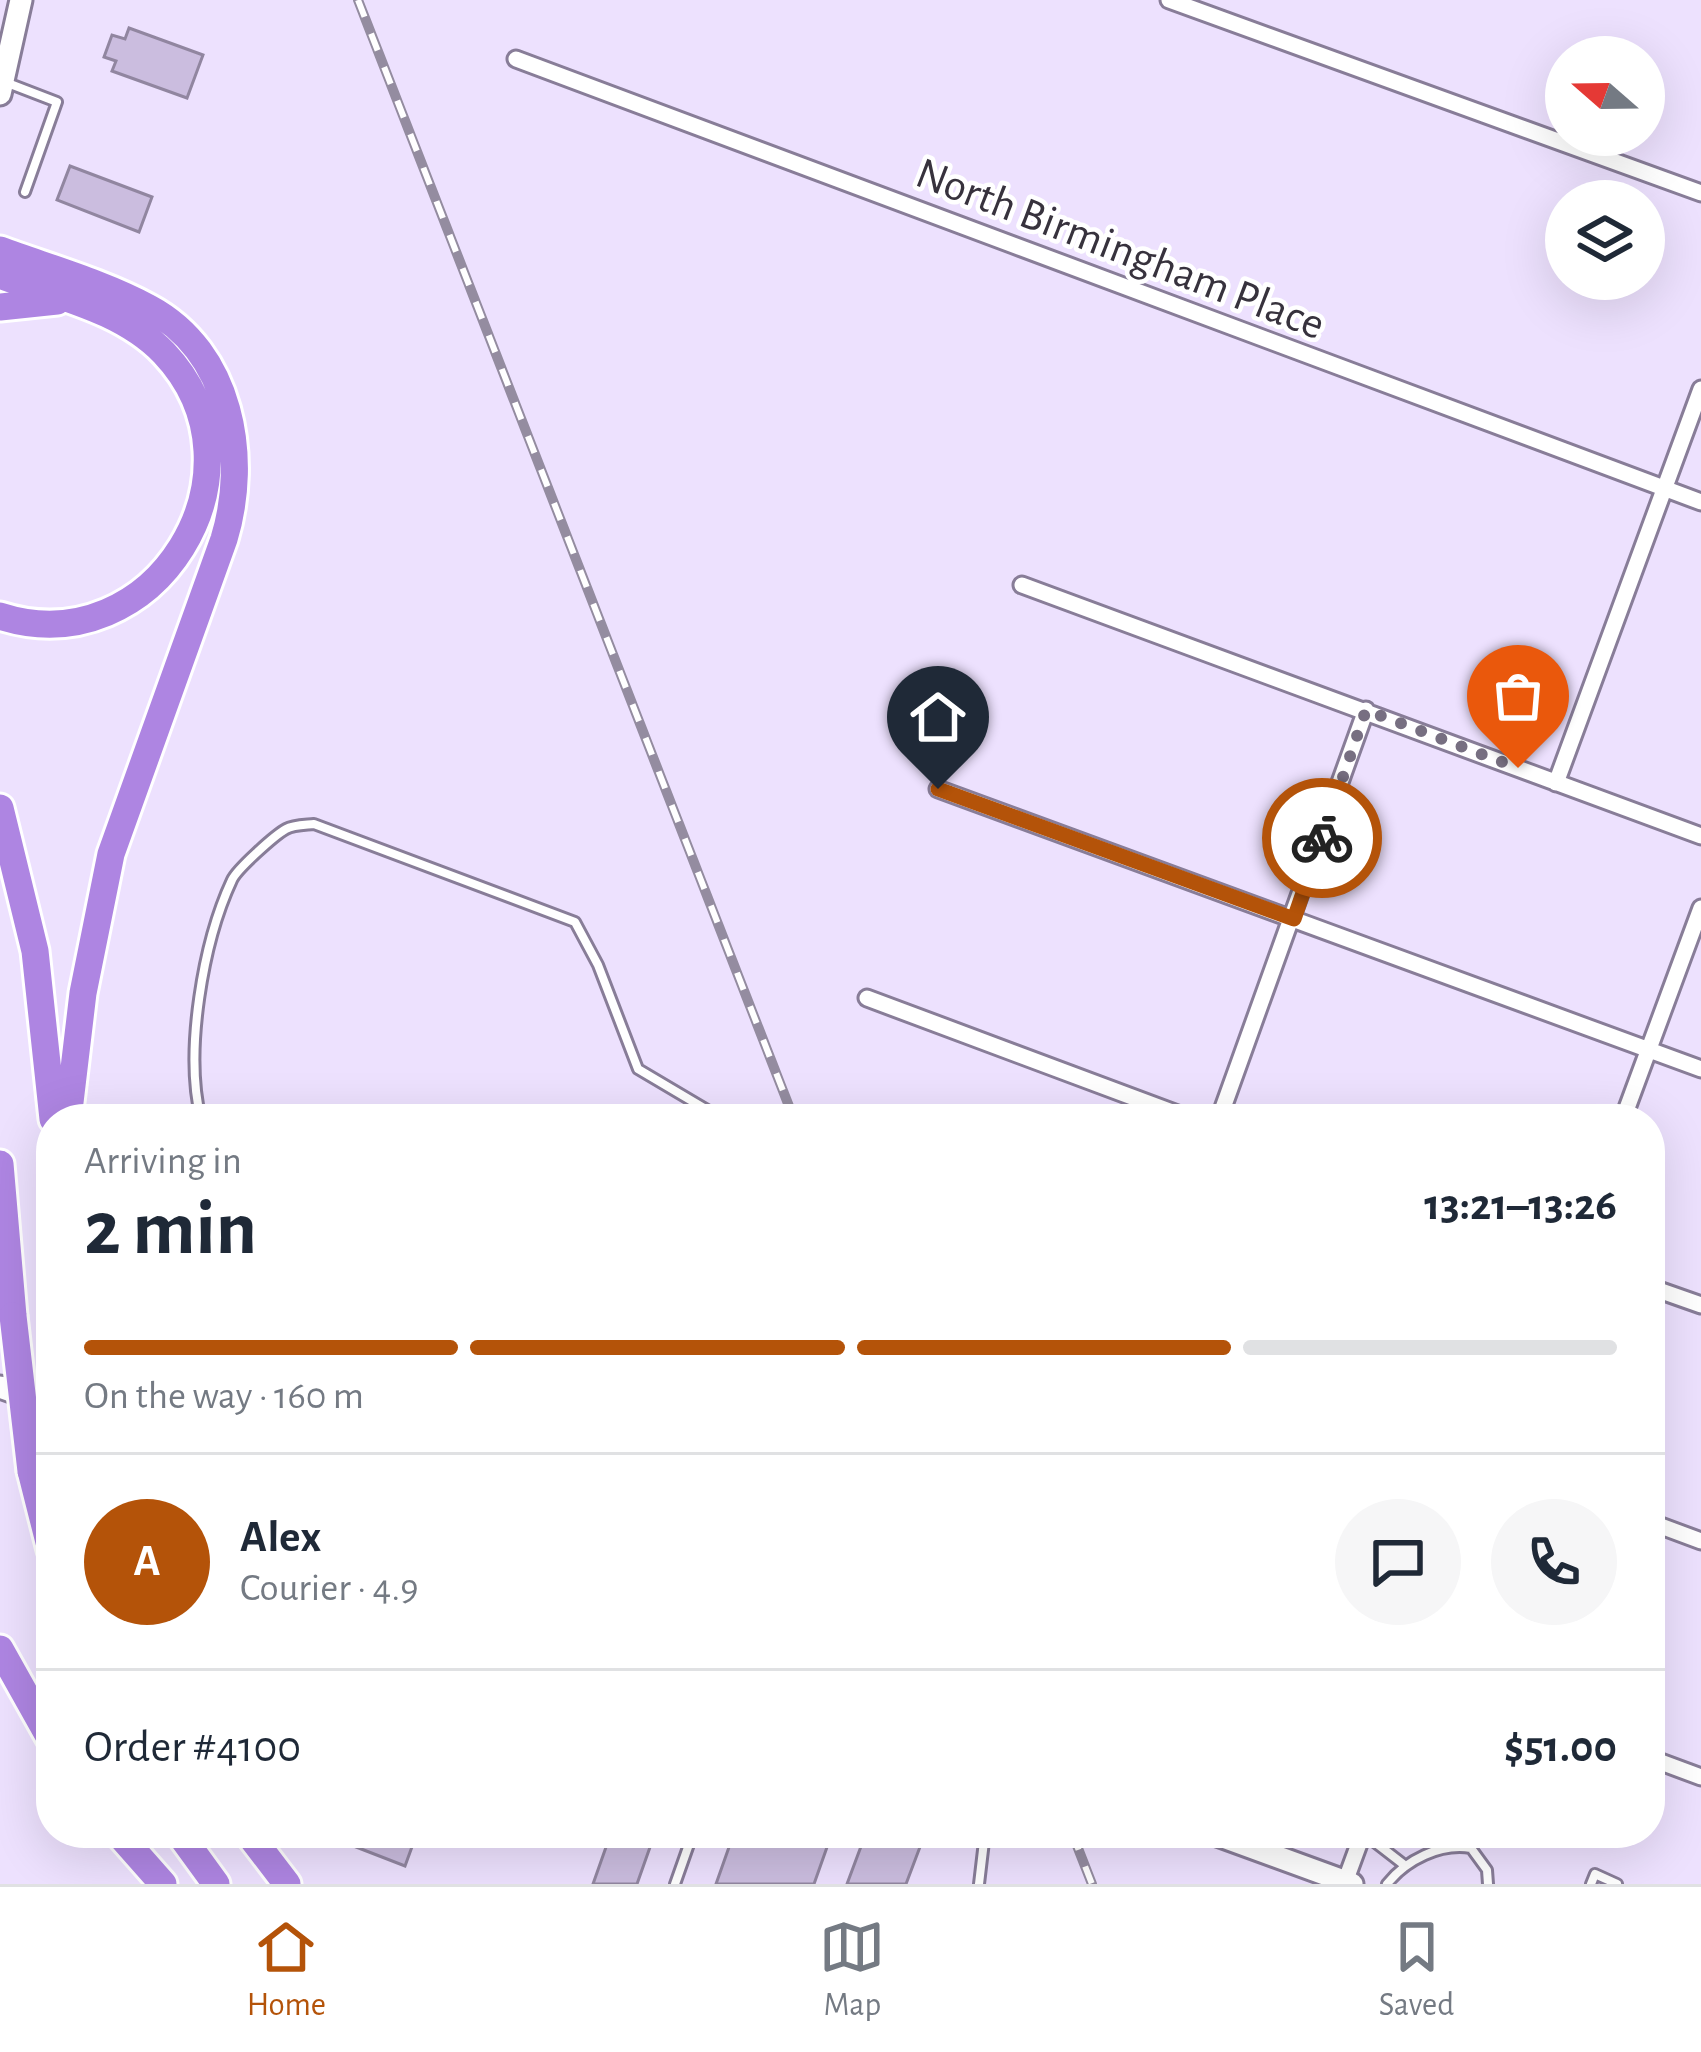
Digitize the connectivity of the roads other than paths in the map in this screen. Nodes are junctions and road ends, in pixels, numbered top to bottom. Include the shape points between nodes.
1 (1169, 0) edge
2 (21, 1) edge
3 (0, 39) edge
4 (516, 59) dead end
5 (2, 88) edge
6 (25, 192) dead end
7 (1701, 193) edge
8 (0, 226) edge
9 (0, 250) edge
10 (27, 260) junction
11 (0, 275) edge
12 (67, 300) junction
13 (0, 308) edge
14 (1701, 389) edge
15 (1664, 489) junction
16 (1701, 502) edge
17 (1022, 585) dead end
18 (0, 616) edge
19 (1366, 710) junction
20 (1556, 783) junction
21 (938, 789) dead end
22 (0, 808) edge
23 (1701, 836) edge
24 (1701, 908) edge
25 (1294, 919) junction
26 (867, 998) dead end
27 (1648, 1050) junction
28 (1701, 1070) edge
29 (51, 1104) edge
30 (70, 1104) edge
31 (199, 1104) edge
32 (697, 1104) edge
33 (1152, 1104) edge
34 (1226, 1104) edge
35 (1628, 1104) edge
36 (0, 1164) edge
37 (1665, 1292) edge
38 (1701, 1305) edge
39 (0, 1387) edge
40 (36, 1400) edge
41 (36, 1491) edge
42 (1665, 1528) edge
43 (1701, 1541) edge
44 (0, 1649) edge
45 (36, 1713) edge
46 (1665, 1764) edge
47 (1701, 1777) edge
48 (131, 1848) edge
49 (190, 1848) edge
50 (259, 1848) edge
51 (688, 1848) edge
52 (983, 1848) edge
53 (1253, 1848) edge
54 (1359, 1848) edge
55 (1382, 1848) edge
56 (1449, 1848) edge
57 (1471, 1848) edge
58 (1402, 1864) junction
59 (1349, 1883) edge
60 (163, 1884) edge
61 (216, 1884) edge
62 (287, 1884) edge
63 (675, 1884) edge
64 (979, 1884) edge
65 (1387, 1884) edge
66 (1488, 1884) edge
67 (1592, 1884) edge
68 (1617, 1884) edge

1 - 7 street
2 - 3 main road
2 - 5 main road
4 - 15 street, North Birmingham Place
5 - 6 lane via 57,102
8 - 10 highway
9 - 10 highway
10 - 30 highway via 132,299 175,326 218,387 236,450 224,539 112,854
11 - 12 highway
12 - 13 highway
12 - 18 highway via 131,326 176,367 204,432 202,503 175,560 130,601 69,622
14 - 15 street
15 - 16 street, North Birmingham Place
15 - 20 street
17 - 19 street
19 - 20 street
19 - 25 street
20 - 23 street
21 - 25 street
22 - 29 highway via 35,951
24 - 27 street
25 - 27 street
25 - 34 street
26 - 33 street
27 - 28 street
27 - 35 street
31 - 32 lane via 199,1011 233,875 287,828 314,824 575,922 638,1069
36 - 41 highway, bridge
37 - 38 street
39 - 40 main road
42 - 43 street
44 - 45 highway
46 - 47 street
48 - 60 highway
49 - 61 highway
50 - 62 highway
51 - 63 lane
52 - 64 lane
53 - 59 main road
54 - 59 street
55 - 58 lane
56 - 58 lane
57 - 66 lane
58 - 65 lane
67 - 68 lane via 1595,1874

